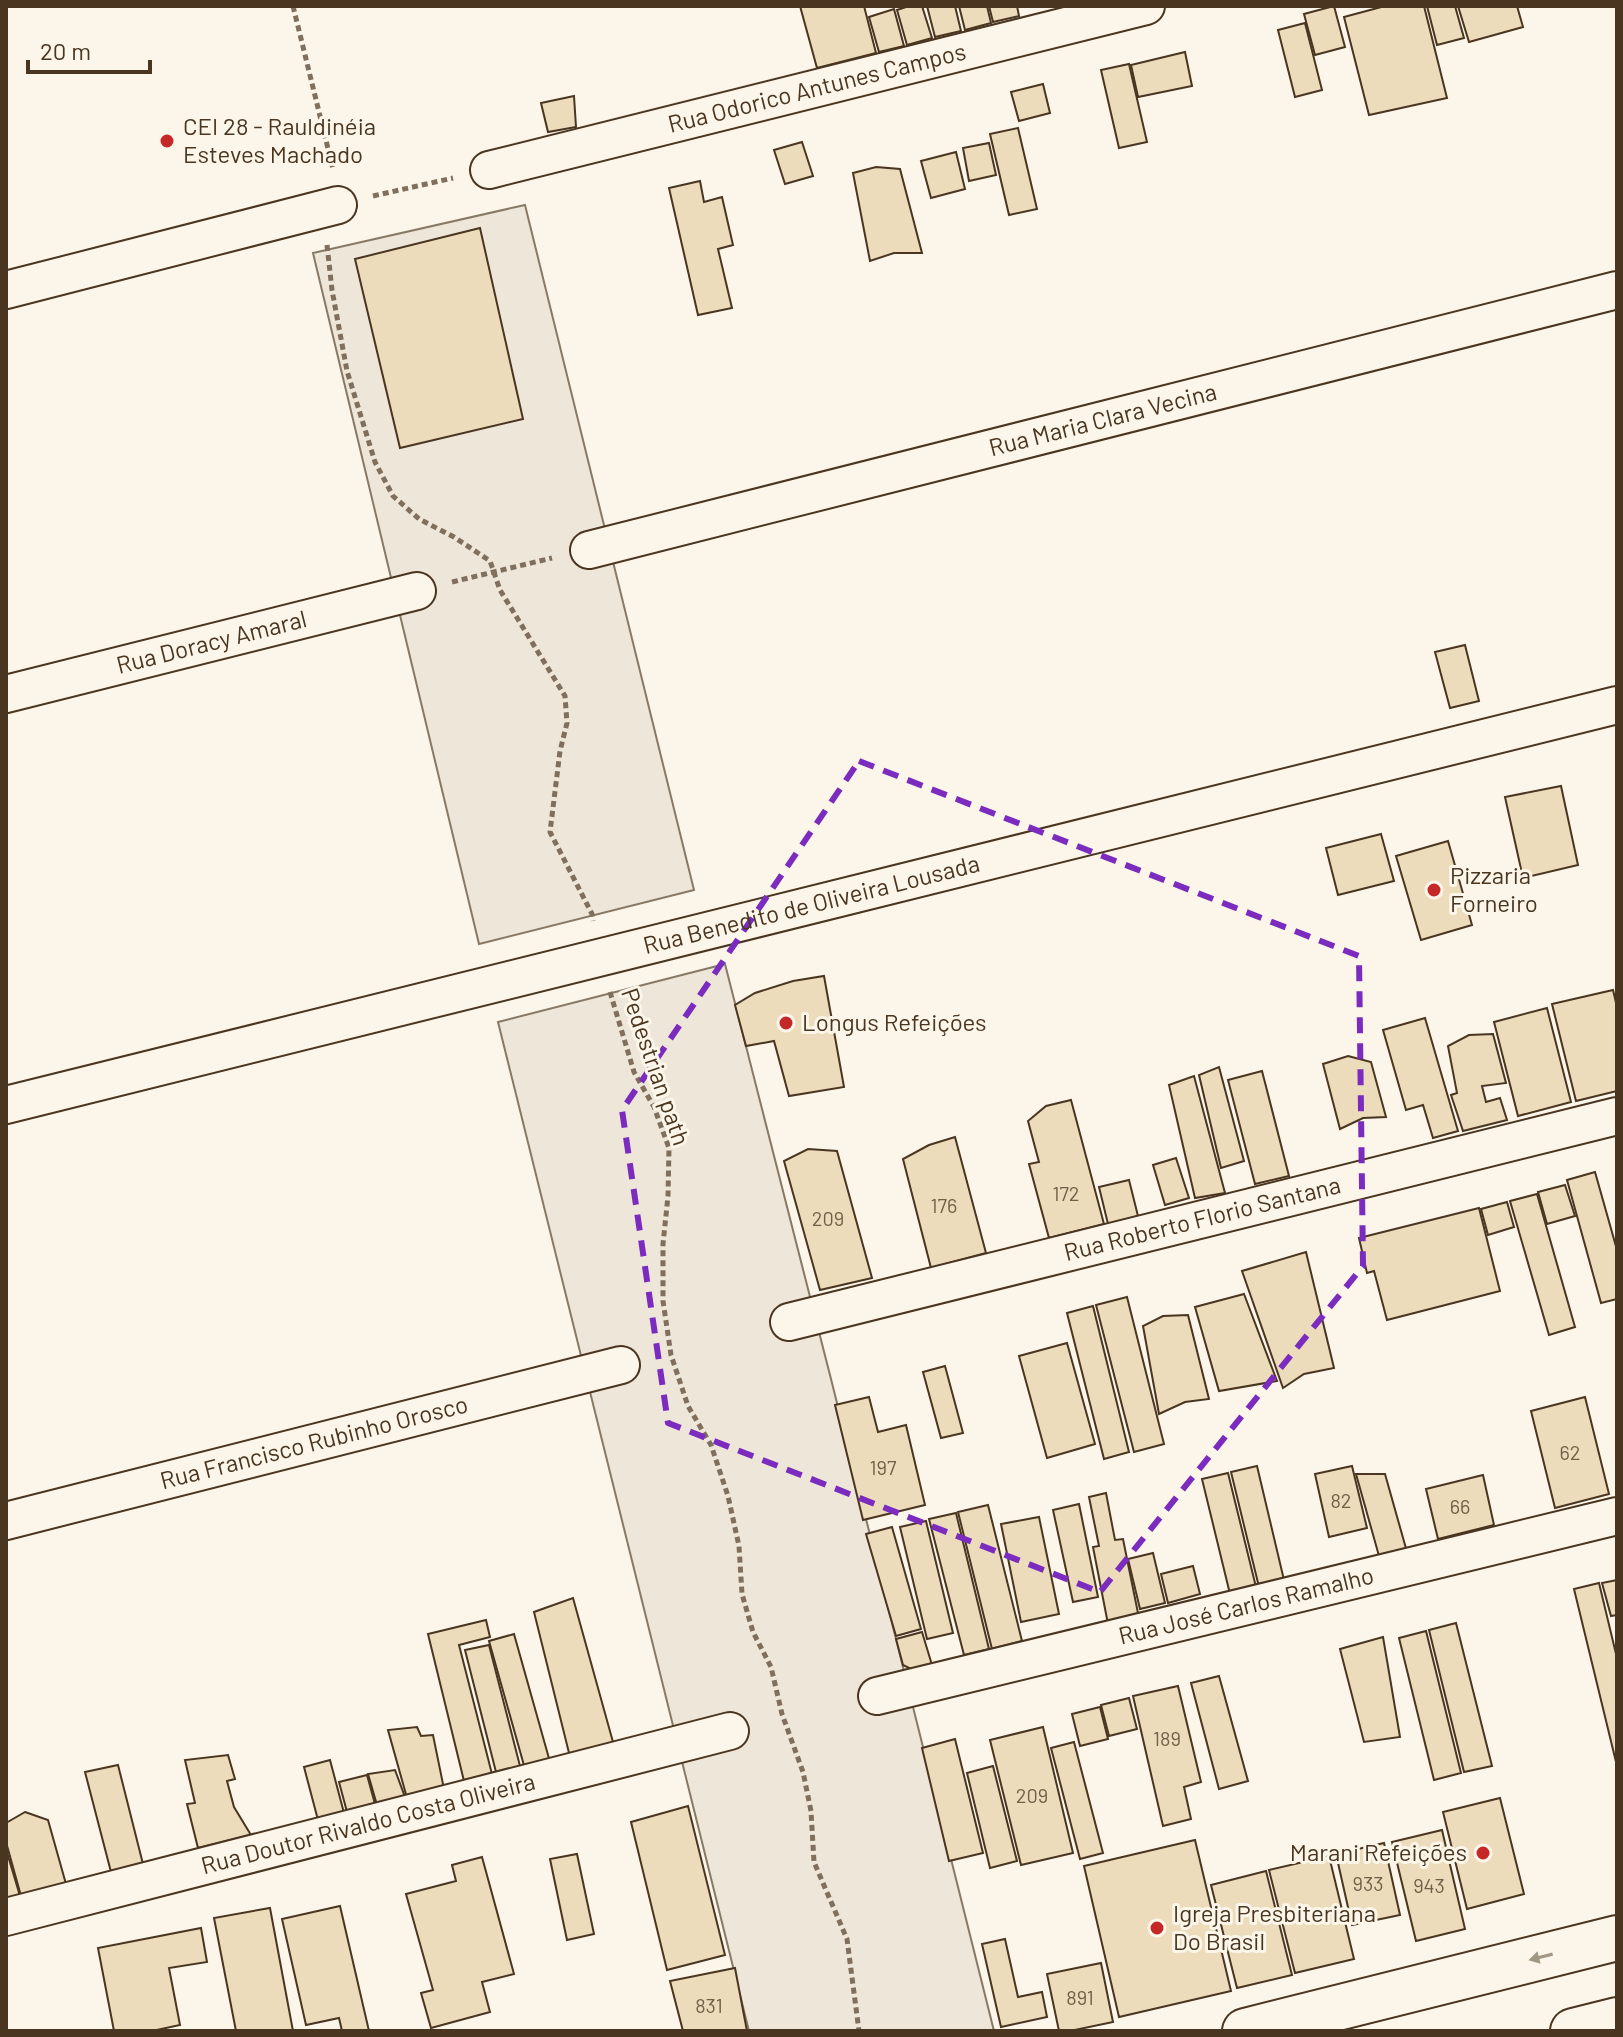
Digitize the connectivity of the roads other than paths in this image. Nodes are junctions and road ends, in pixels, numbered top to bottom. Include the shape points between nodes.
1 (1146, 6) edge
2 (489, 170) road end
3 (337, 192) road end
4 (6, 290) edge
5 (1617, 290) edge
6 (589, 550) road end
7 (417, 591) road end
8 (6, 694) edge
9 (1617, 705) edge
10 (6, 1105) edge
11 (1617, 1116) edge
12 (789, 1322) dead end
13 (621, 1365) dead end
14 (1617, 1516) edge
15 (6, 1521) edge
16 (877, 1696) dead end
17 (730, 1731) dead end
18 (6, 1917) edge
19 (1617, 1938) edge
20 (1617, 2020) edge
21 (1245, 2031) edge
22 (1573, 2031) edge

1 - 2 street, Rua Odorico Antunes Campos
3 - 4 street
5 - 6 street, Rua Maria Clara Vecina
7 - 8 street, Rua Doracy Amaral
9 - 10 street, Rua Benedito de Oliveira Lousada
11 - 12 street, Rua Roberto Florio Santana
13 - 15 street, Rua Francisco Rubinho Orosco
14 - 16 street, Rua José Carlos Ramalho
17 - 18 street, Rua Doutor Rivaldo Costa Oliveira
19 -> 21 main road
20 - 22 main road

